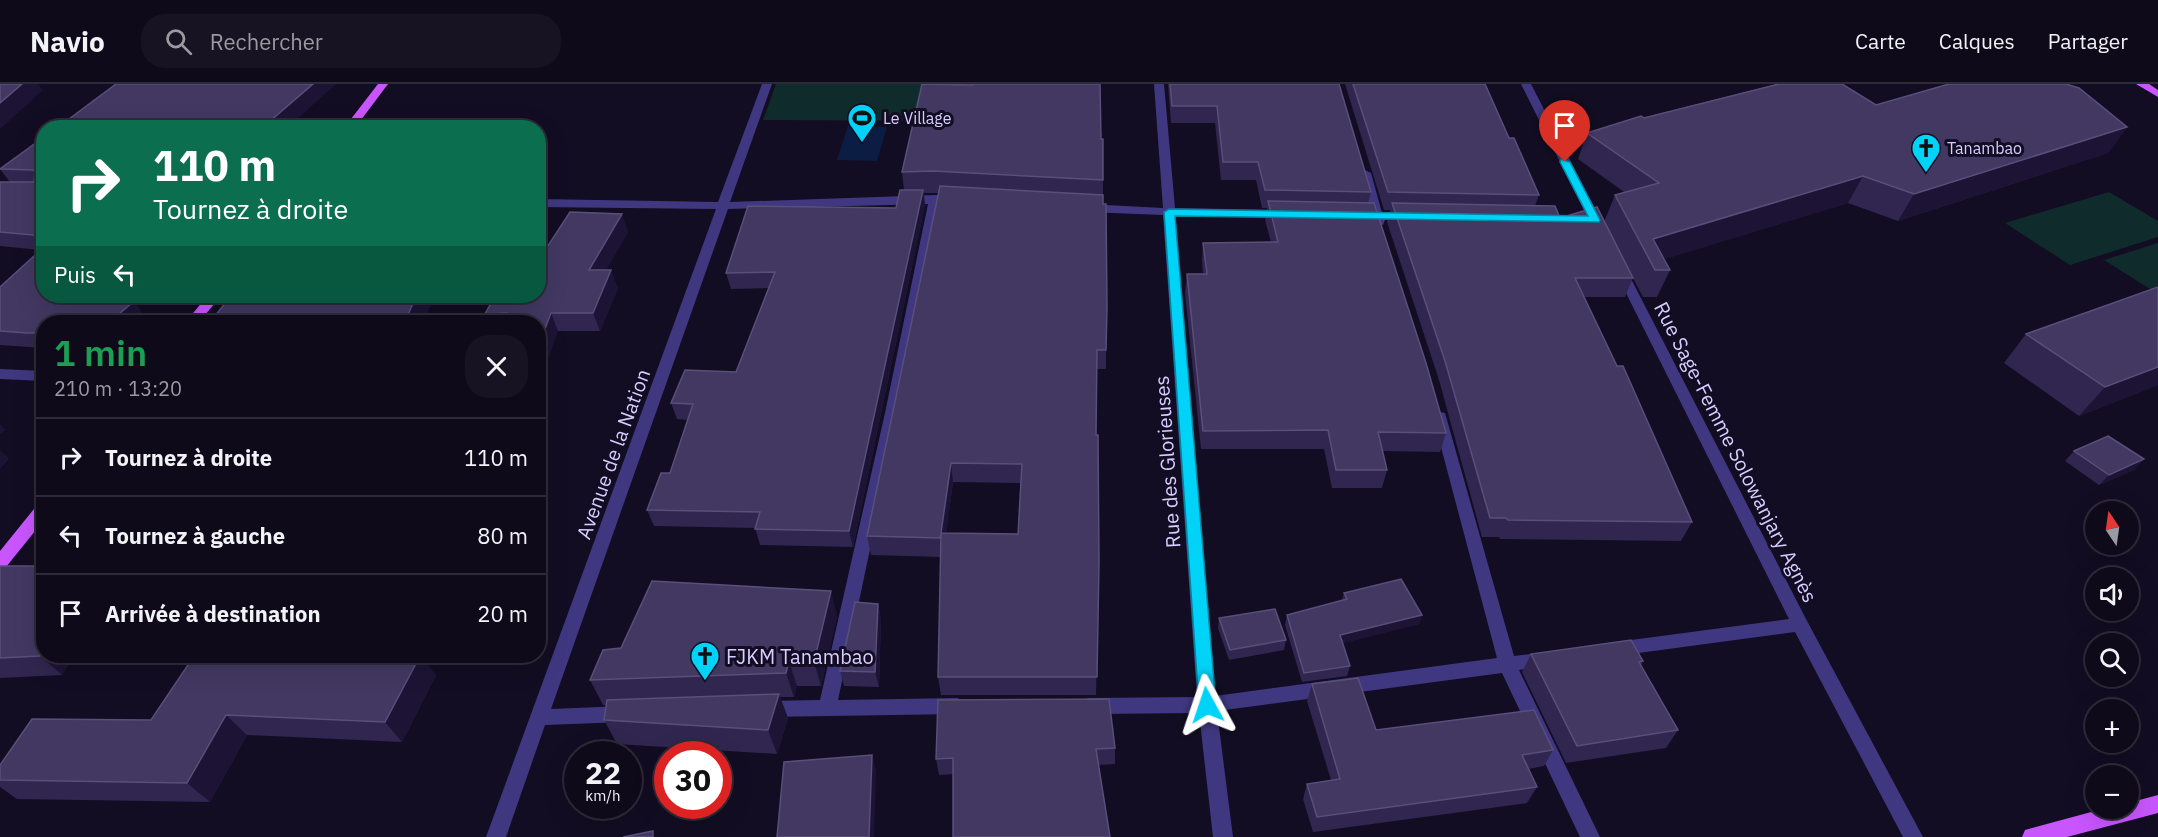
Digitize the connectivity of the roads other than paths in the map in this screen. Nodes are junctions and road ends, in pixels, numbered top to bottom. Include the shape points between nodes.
1 (383, 84) edge
2 (767, 84) edge
3 (1159, 84) edge
4 (1526, 84) edge
5 (2140, 84) edge
6 (2158, 94) edge
7 (354, 120) edge
8 (1362, 161) edge
9 (935, 199) junction
10 (970, 201) edge
11 (546, 203) edge
12 (723, 206) junction
13 (1076, 207) edge
14 (1169, 212) junction
15 (1296, 215) edge
16 (1343, 215) edge
17 (1377, 216) junction
18 (1423, 217) edge
19 (1384, 238) edge
20 (1606, 241) edge
21 (1616, 262) edge
22 (208, 303) edge
23 (198, 315) edge
24 (0, 374) edge
25 (36, 376) edge
26 (1436, 403) edge
27 (36, 518) edge
28 (0, 562) edge
29 (1800, 624) junction
30 (1601, 651) edge
31 (1565, 656) edge
32 (1507, 664) junction
33 (1207, 705) junction
34 (828, 706) junction
35 (970, 706) edge
36 (1077, 706) edge
37 (744, 710) edge
38 (636, 714) edge
39 (540, 717) junction
40 (2158, 804) edge
41 (496, 837) edge
42 (1222, 837) edge
43 (1590, 837) edge
44 (1912, 837) edge
45 (2032, 837) edge

1 - 7 main road
2 - 12 street, Avenue de la Nation
3 - 14 street, Rue des Glorieuses
4 - 20 street via 1589,220
5 - 6 main road
8 - 17 street
9 - 10 street
9 - 12 street
9 - 34 street
11 - 12 street
12 - 39 street, Avenue de la Nation
13 - 14 street
14 - 15 street
14 - 33 street, Rue des Glorieuses
16 - 17 street
17 - 18 street
17 - 19 street
21 - 29 street, Rue Sage-Femme Solowanjary Agnès
22 - 23 main road
24 - 25 street
26 - 32 street
27 - 28 main road
29 - 30 street
29 - 44 street, Rue Sage-Femme Solowanjary Agnès
31 - 32 street
32 - 33 street
32 - 43 street
33 - 36 street
33 - 42 street, Rue des Glorieuses
34 - 35 street
34 - 37 street
38 - 39 street
39 - 41 street, Avenue de la Nation
40 - 45 main road

